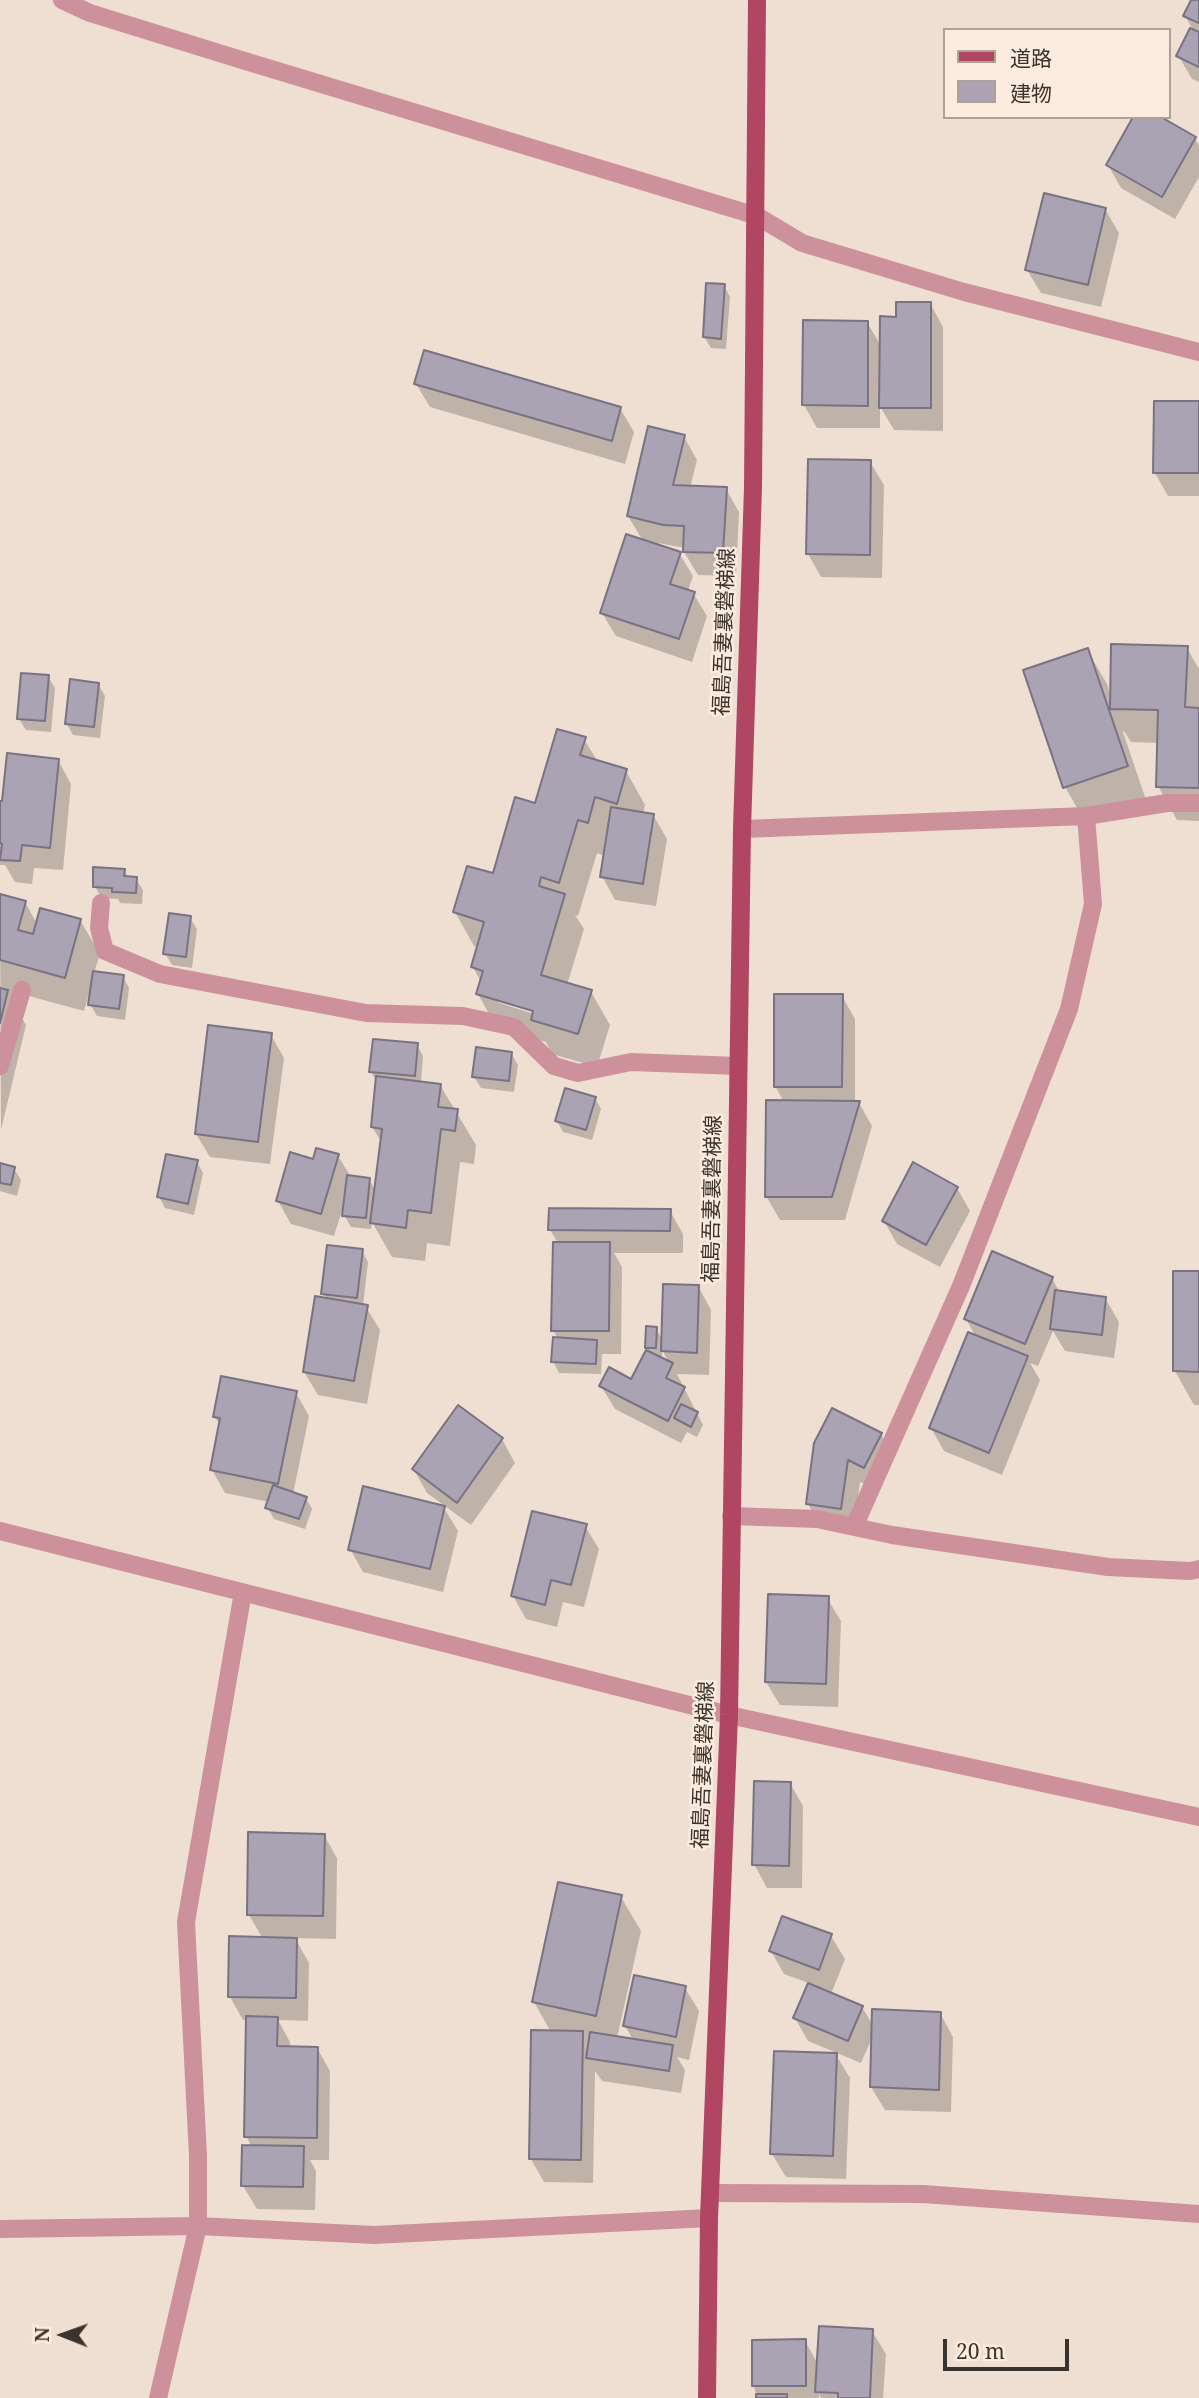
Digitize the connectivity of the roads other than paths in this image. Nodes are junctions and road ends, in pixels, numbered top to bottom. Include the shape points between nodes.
1 (62, 0) edge
2 (757, 0) edge
3 (757, 216) junction
4 (1199, 352) edge
5 (1199, 803) edge
6 (1086, 816) junction
7 (742, 829) junction
8 (101, 903) dead end
9 (22, 990) dead end
10 (0, 1066) edge
11 (738, 1066) junction
12 (731, 1516) junction
13 (853, 1527) junction
14 (0, 1531) edge
15 (1199, 1569) edge
16 (243, 1592) junction
17 (729, 1715) junction
18 (1199, 1816) edge
19 (710, 2193) junction
20 (1199, 2214) edge
21 (709, 2218) junction
22 (198, 2226) junction
23 (0, 2229) edge
24 (158, 2398) edge
25 (707, 2398) edge

1 - 3 street via 90,13
2 - 3 main road, 福島吾妻裏磐梯線
3 - 4 street via 802,243 964,292
3 - 7 main road, 福島吾妻裏磐梯線
5 - 6 street via 1167,803
6 - 7 street
6 - 13 street via 1093,904 1069,1009 961,1286
7 - 11 main road, 福島吾妻裏磐梯線
8 - 11 street via 99,928 105,951 160,974 366,1013 463,1016 514,1027 554,1066 578,1073 631,1062
9 - 10 street
11 - 12 main road, 福島吾妻裏磐梯線
12 - 13 street via 817,1519
12 - 17 main road, 福島吾妻裏磐梯線
13 - 15 street via 1108,1567
14 - 16 street
16 - 17 street
16 - 22 street via 186,1922
17 - 18 street
17 - 19 main road, 福島吾妻裏磐梯線
19 - 20 street via 922,2194
19 - 21 main road, 福島吾妻裏磐梯線
21 - 22 street via 374,2235
21 - 25 main road, 福島吾妻裏磐梯線
22 - 23 street
22 - 24 street

